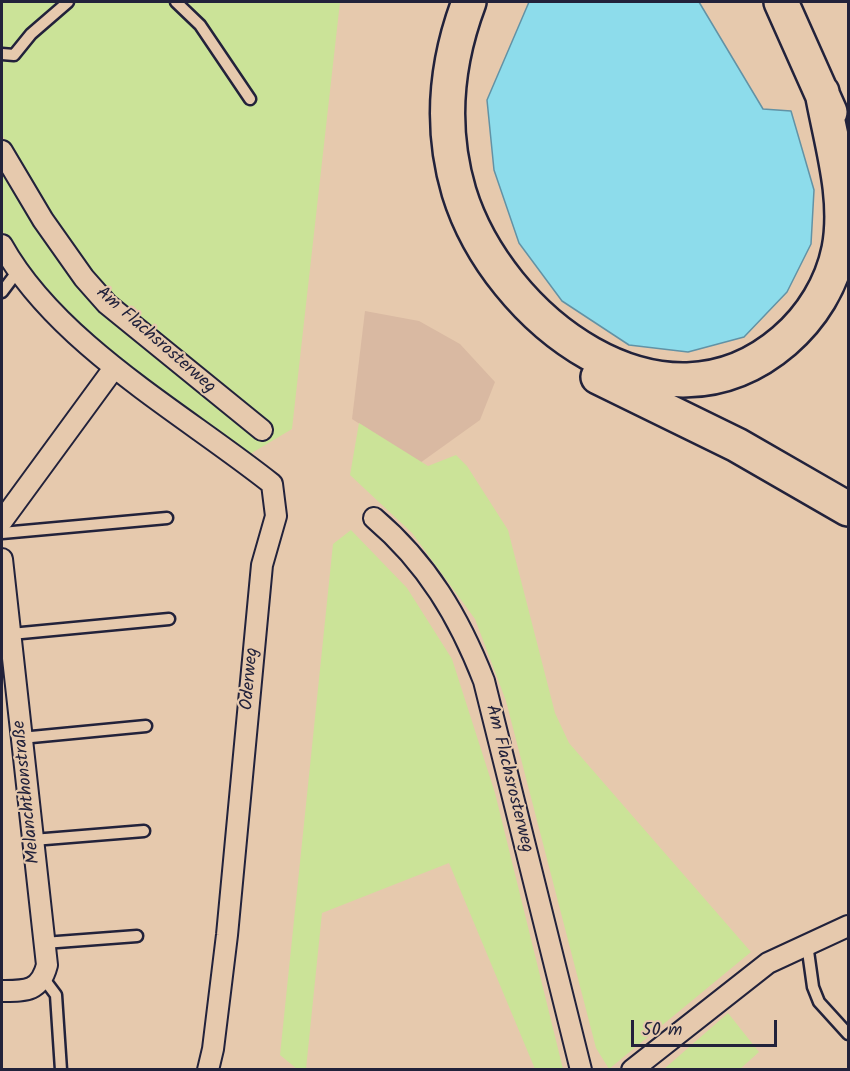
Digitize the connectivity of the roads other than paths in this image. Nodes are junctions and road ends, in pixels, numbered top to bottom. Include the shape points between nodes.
1 (68, 2) edge
2 (176, 2) edge
3 (453, 2) edge
4 (469, 2) edge
5 (780, 2) edge
6 (2, 54) edge
7 (822, 92) junction
8 (250, 99) dead end
9 (2, 152) edge
10 (849, 155) edge
11 (2, 245) edge
12 (17, 272) junction
13 (2, 292) edge
14 (114, 368) junction
15 (262, 430) dead end
16 (849, 509) edge
17 (166, 518) dead end
18 (374, 518) dead end
19 (2, 521) edge
20 (2, 533) edge
21 (2, 559) edge
22 (169, 619) dead end
23 (11, 634) junction
24 (146, 726) dead end
25 (21, 738) junction
26 (144, 831) dead end
27 (33, 840) junction
28 (849, 926) edge
29 (136, 936) dead end
30 (44, 943) junction
31 (807, 944) junction
32 (44, 979) junction
33 (2, 991) edge
34 (849, 1034) edge
35 (61, 1070) edge
36 (208, 1070) edge
37 (581, 1070) edge
38 (632, 1070) edge

1 - 6 lane via 31,34 14,55
2 - 8 lane via 200,25
3 - 16 highway via 436,67 438,160 460,230 503,302 526,326 591,373 737,445
4 - 7 highway via 454,51 447,105 451,160 471,224 504,279 529,306 596,357 635,373 686,380 746,366 781,344 816,306 839,249 842,218
5 - 7 highway
7 - 10 highway
9 - 15 street, Am Flachsrosterweg via 43,220 107,304
11 - 12 street
12 - 13 lane
12 - 14 street
14 - 19 street
14 - 36 street, Oderweg via 247,464 272,484 274,494 276,516 262,565 227,935
17 - 20 lane
18 - 37 street, Am Flachsrosterweg via 409,551 440,590 484,681
21 - 23 street, Melanchthonstraße
22 - 23 lane
23 - 25 street, Melanchthonstraße
24 - 25 lane
25 - 27 street, Melanchthonstraße
26 - 27 lane
27 - 30 street, Melanchthonstraße
28 - 31 street
29 - 30 lane
30 - 32 street, Melanchthonstraße
31 - 34 lane via 819,1002
31 - 38 street via 768,963
32 - 33 street via 29,990
32 - 35 lane via 56,996

